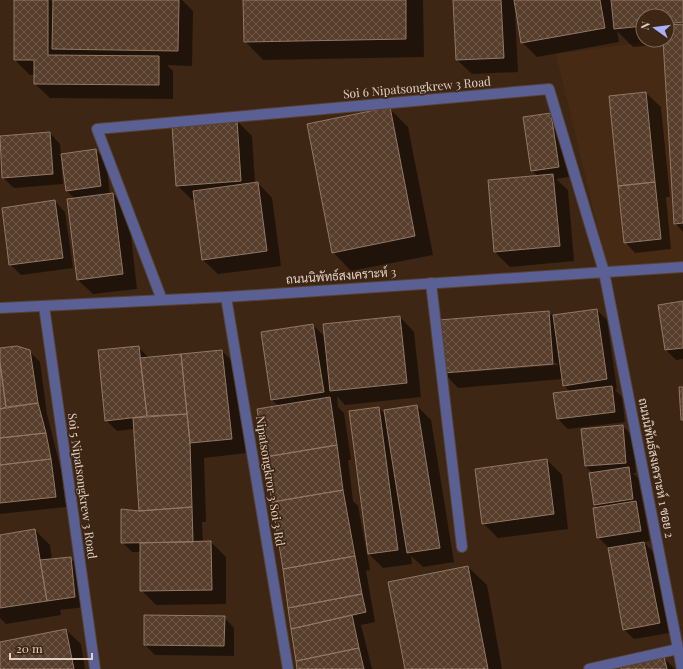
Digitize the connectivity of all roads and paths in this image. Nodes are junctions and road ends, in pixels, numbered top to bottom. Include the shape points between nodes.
1 (683, 267) edge
2 (604, 272) junction
3 (431, 283) junction
4 (226, 297) junction
5 (162, 300) junction
6 (44, 306) junction
7 (0, 308) edge
8 (462, 547) dead end
9 (678, 650) junction
10 (95, 669) edge
11 (288, 669) edge
12 (589, 669) edge
13 (682, 669) edge

1 - 2 street, ถนนนิพัทธ์สงเคราะห์ 3
2 - 3 street, ถนนนิพัทธ์สงเคราะห์ 3
2 - 5 street, Soi 6 Nipatsongkrew 3 Road via 549,89 97,129
2 - 9 street, ถนนนิพันธ์สงเคราะห์ 1 ซอย 2
3 - 4 street, ถนนนิพัทธ์สงเคราะห์ 3
3 - 8 street
4 - 5 street, ถนนนิพัทธ์สงเคราะห์ 3
4 - 11 street, Nipatsongkror 3 Soi 3 Rd
5 - 6 street, ถนนนิพัทธ์สงเคราะห์ 3
6 - 7 street, ถนนนิพัทธ์สงเคราะห์ 3
6 - 10 street, Soi 5 Nipatsongkrew 3 Road
9 - 12 street
9 - 13 street, ถนนนิพันธ์สงเคราะห์ 1 ซอย 2

